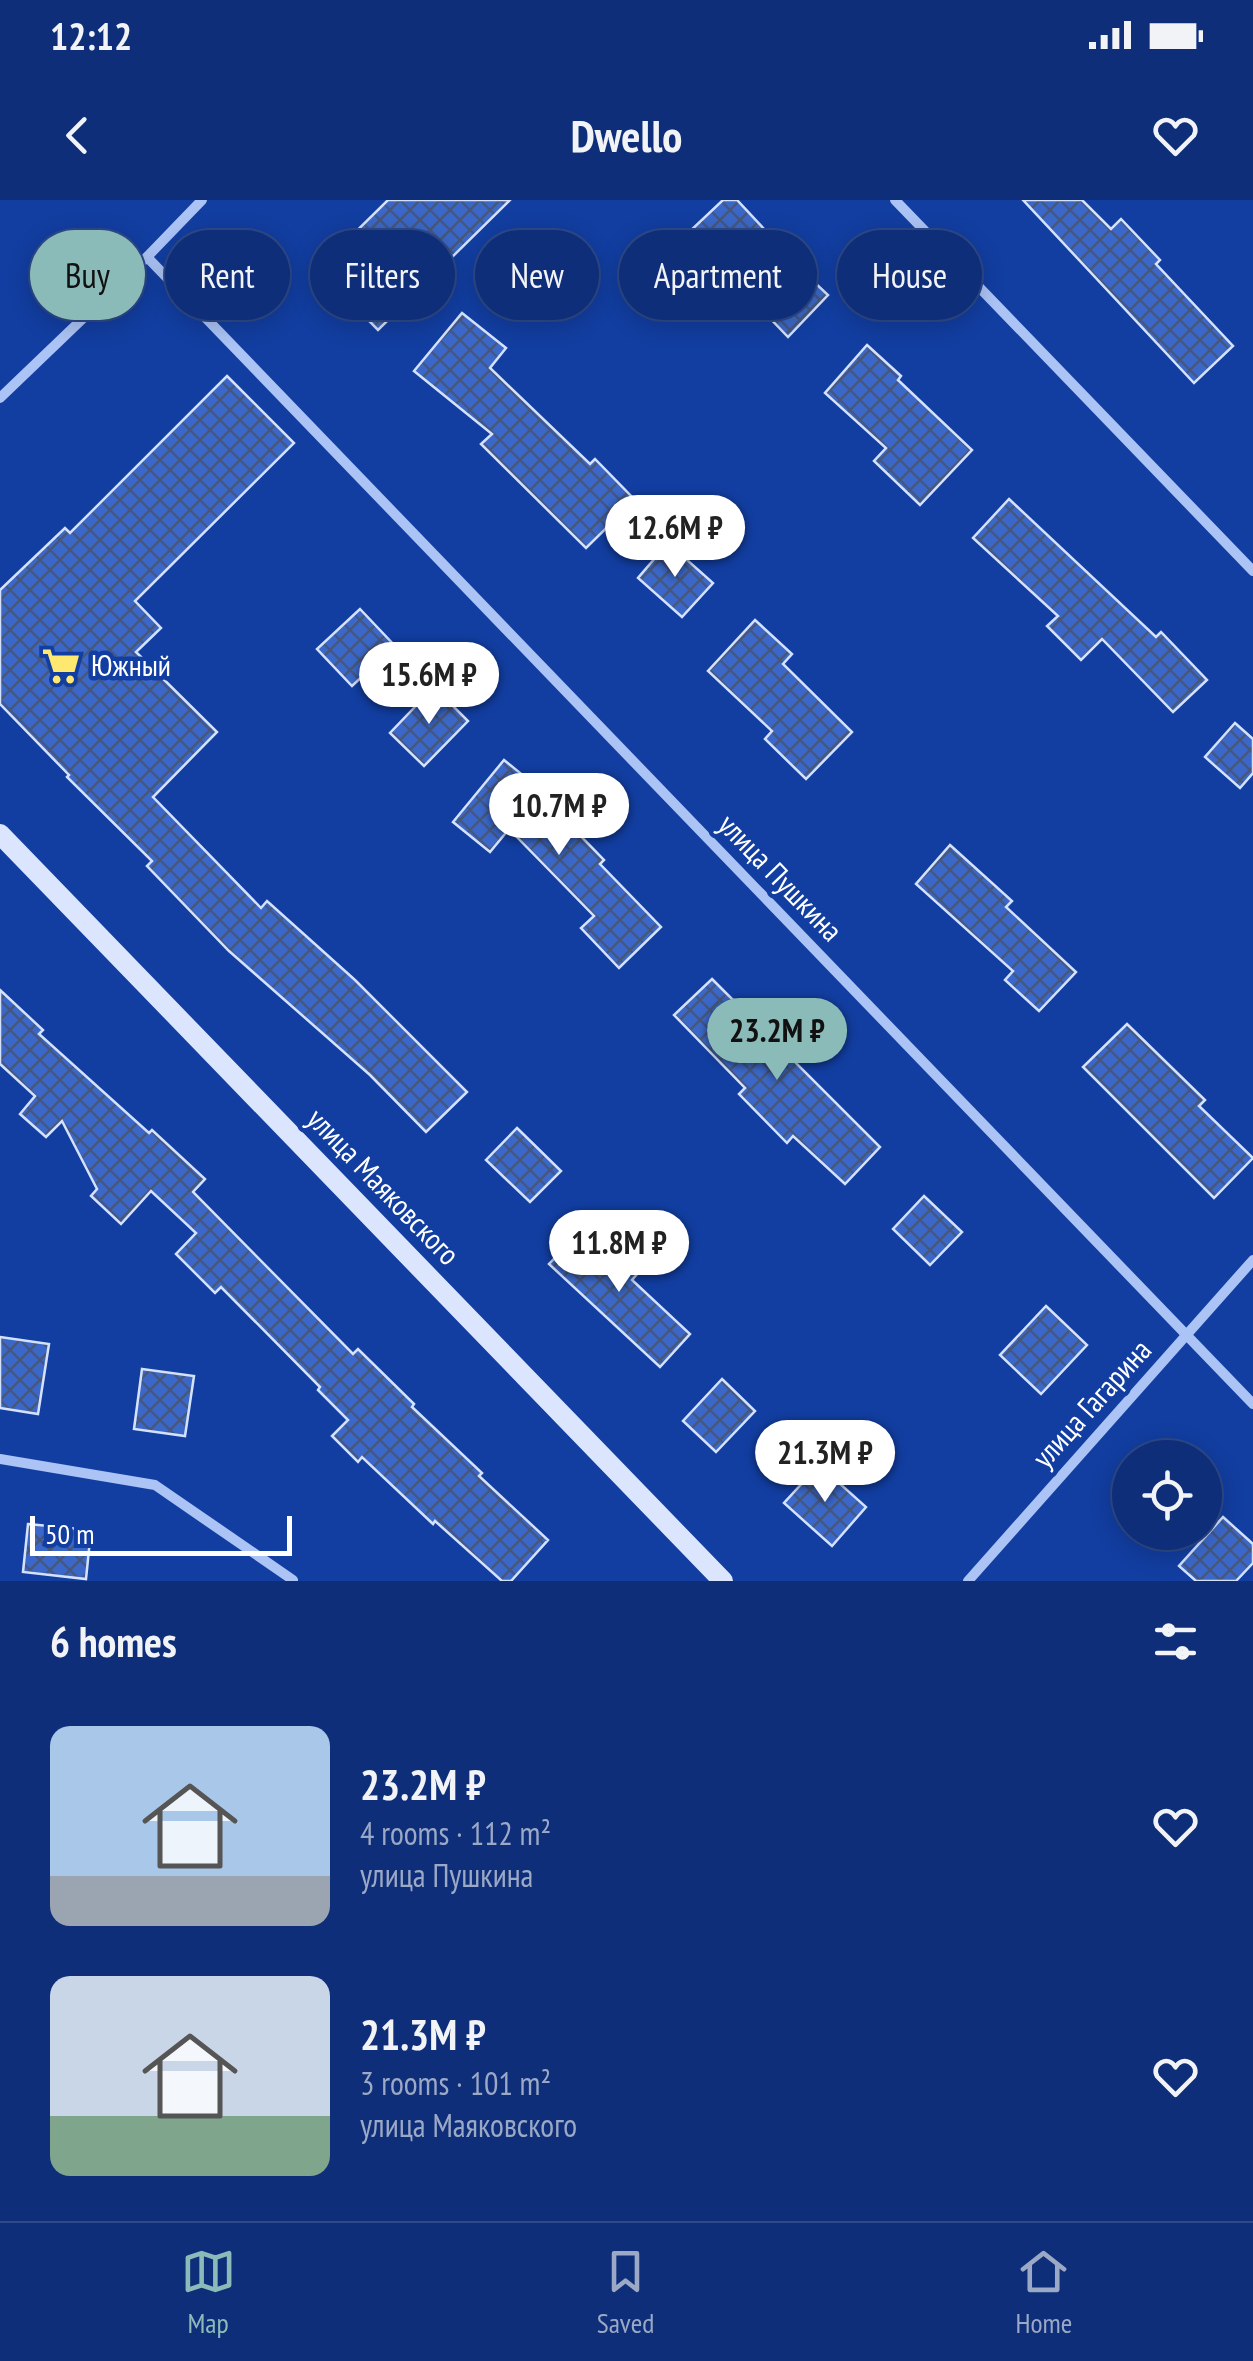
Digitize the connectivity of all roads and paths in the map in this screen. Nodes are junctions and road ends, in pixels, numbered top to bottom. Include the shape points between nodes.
1 (202, 200) edge
2 (894, 200) edge
3 (147, 257) junction
4 (0, 398) edge
5 (1253, 572) edge
6 (0, 834) edge
7 (1253, 1260) edge
8 (1187, 1336) junction
9 (1253, 1404) edge
10 (0, 1459) edge
11 (293, 1580) edge
12 (723, 1581) edge
13 (968, 1581) edge

1 - 3 street
2 - 5 street
3 - 4 street
3 - 8 street, улица Пушкина
6 - 12 main road, улица Маяковского
7 - 8 street, улица Гагарина
8 - 9 street, улица Пушкина
8 - 13 street, улица Гагарина
10 - 11 street via 155,1485

